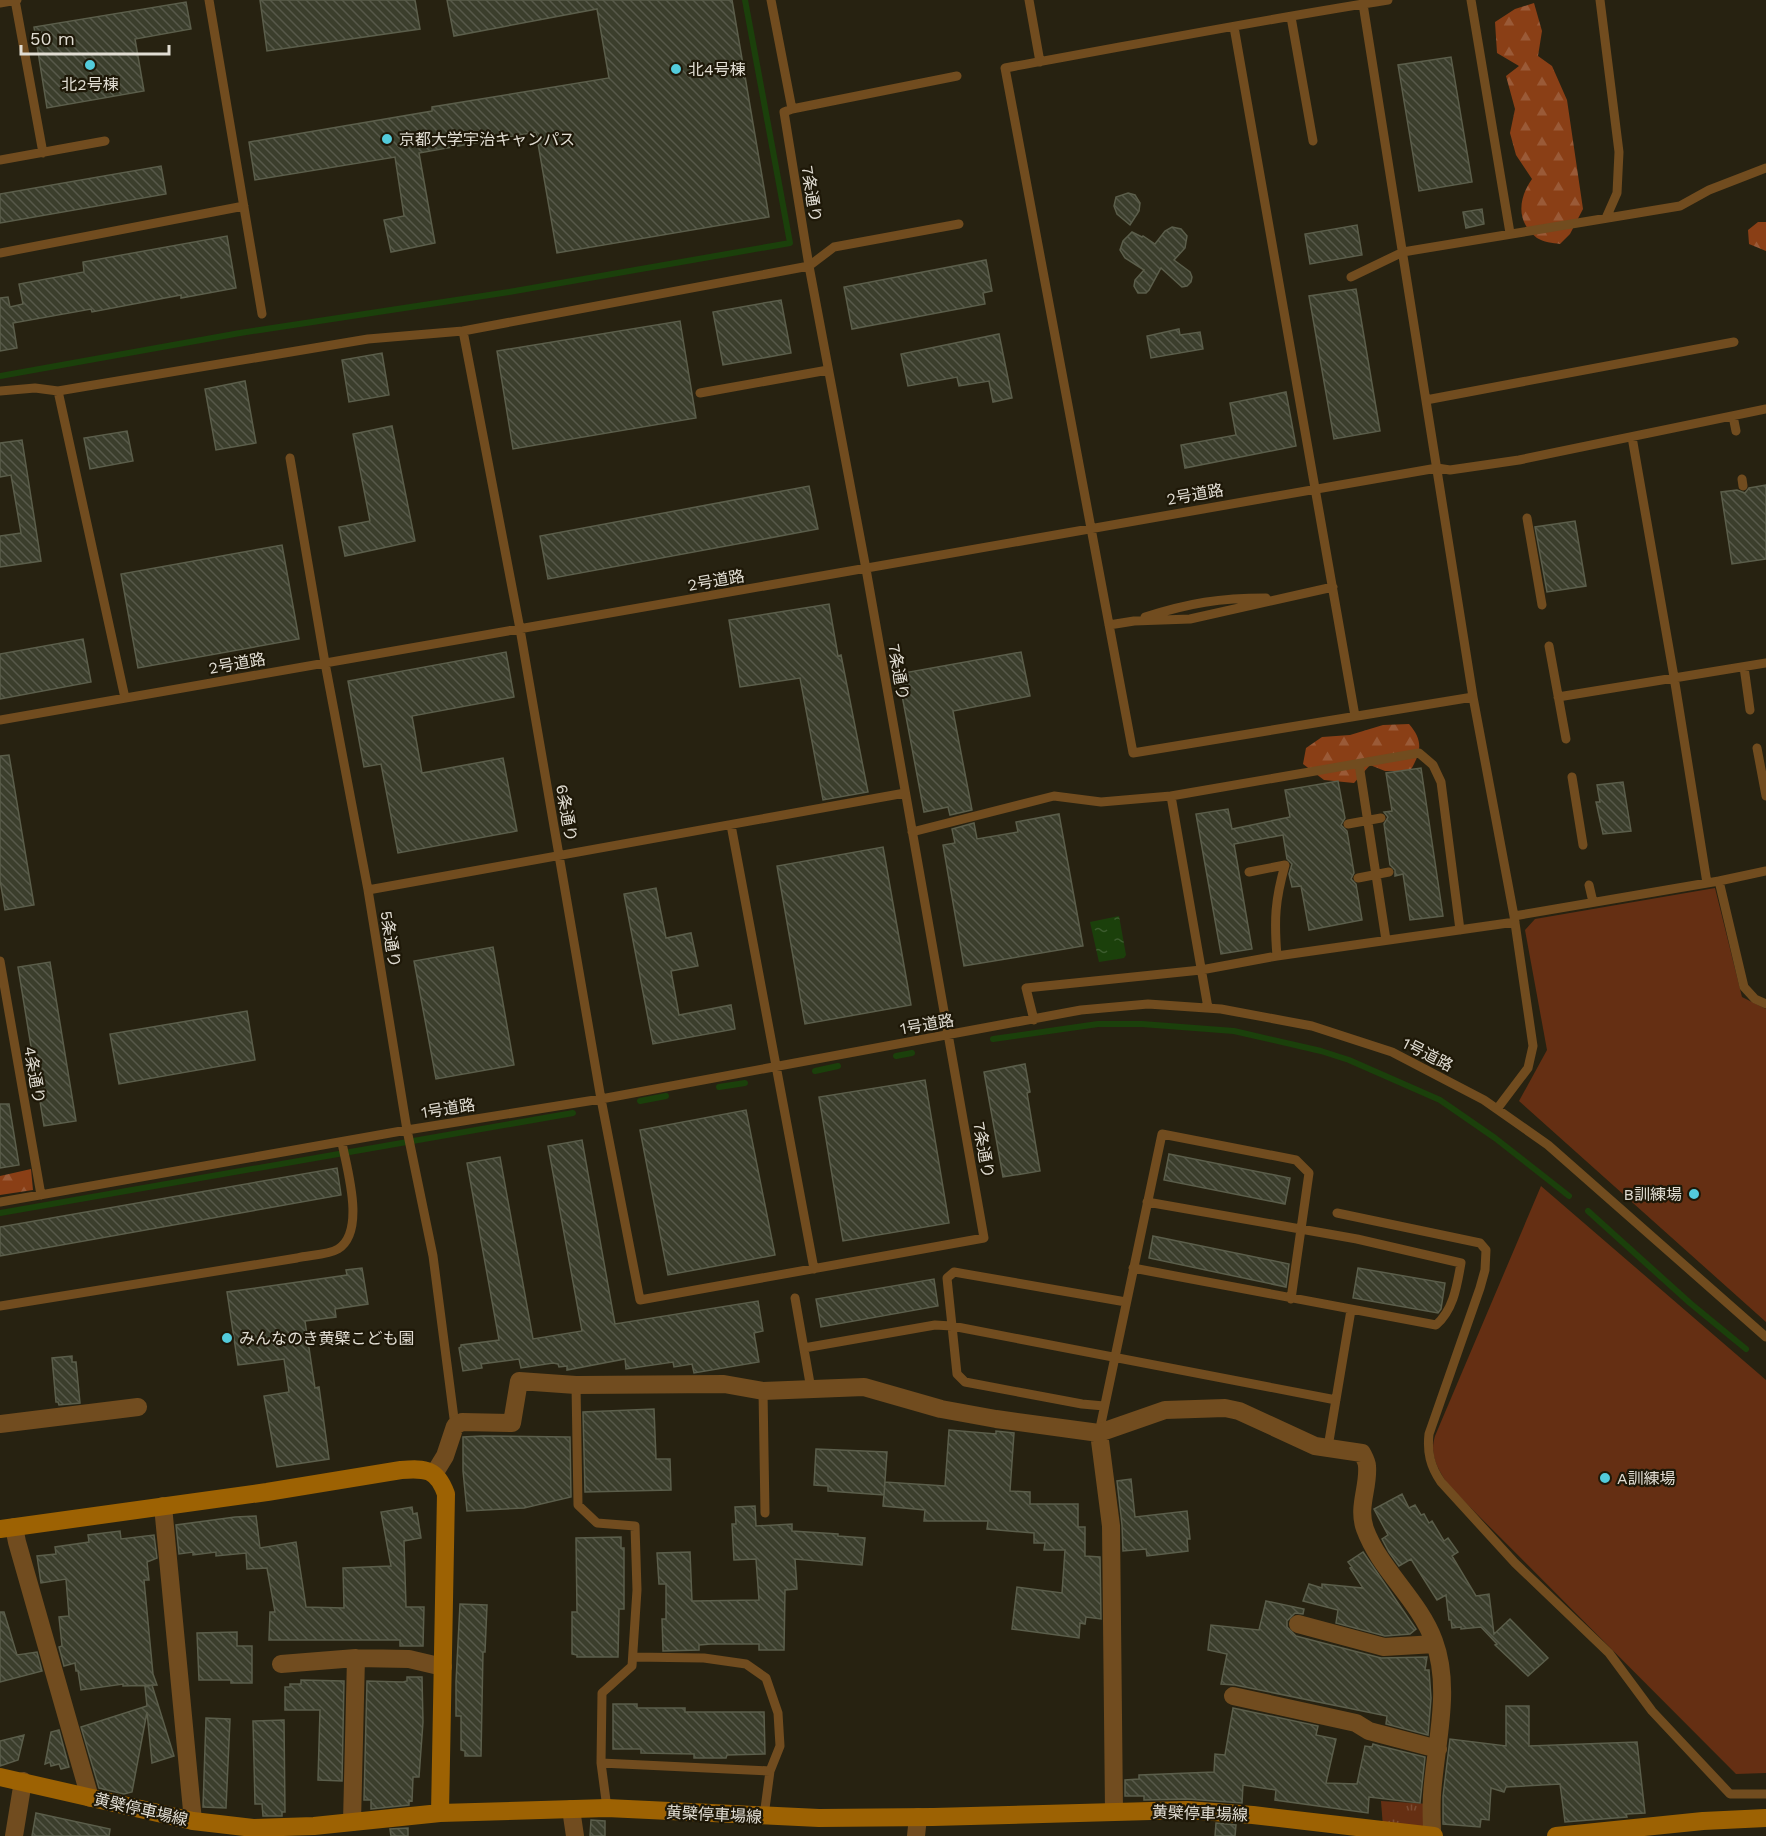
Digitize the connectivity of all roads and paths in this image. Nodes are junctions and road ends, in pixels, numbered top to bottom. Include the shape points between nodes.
1 (16, 0) edge
2 (209, 0) edge
3 (771, 0) edge
4 (1029, 0) edge
5 (1388, 0) edge
6 (1472, 0) edge
7 (1600, 0) edge
8 (0, 3) edge
9 (1363, 4) junction
10 (1291, 17) junction
11 (1234, 27) junction
12 (1040, 62) junction
13 (957, 76) dead end
14 (788, 110) junction
15 (105, 141) dead end
16 (1313, 141) dead end
17 (43, 153) junction
18 (0, 160) edge
19 (1766, 168) edge
20 (244, 206) junction
21 (1606, 218) junction
22 (959, 224) dead end
23 (1510, 233) junction
24 (1403, 252) junction
25 (0, 254) edge
26 (809, 266) junction
27 (1351, 277) dead end
28 (262, 314) dead end
29 (463, 331) junction
30 (1734, 342) dead end
31 (828, 370) junction
32 (58, 391) junction
33 (0, 392) edge
34 (700, 393) dead end
35 (1426, 400) junction
36 (1766, 410) edge
37 (1733, 416) junction
38 (1736, 431) dead end
39 (1632, 437) junction
40 (290, 458) dead end
41 (1437, 468) junction
42 (1316, 488) junction
43 (1527, 518) dead end
44 (1090, 528) junction
45 (866, 569) junction
46 (1333, 587) junction
47 (1278, 598) junction
48 (1542, 605) dead end
49 (1134, 621) junction
50 (1109, 625) junction
51 (520, 629) junction
52 (1549, 646) dead end
53 (325, 663) junction
54 (1766, 663) edge
55 (1744, 667) junction
56 (1674, 677) junction
57 (1473, 697) junction
58 (1558, 697) junction
59 (125, 698) junction
60 (1750, 710) dead end
61 (1355, 716) junction
62 (0, 720) edge
63 (1566, 739) dead end
64 (1757, 748) dead end
65 (1359, 764) junction
66 (1572, 777) dead end
67 (905, 793) junction
68 (1171, 796) junction
69 (1766, 796) edge
70 (1381, 818) dead end
71 (1368, 821) junction
72 (1348, 824) dead end
73 (731, 825) junction
74 (912, 832) junction
75 (1583, 845) dead end
76 (559, 856) junction
77 (1766, 871) edge
78 (1249, 872) dead end
79 (1389, 872) dead end
80 (1375, 874) junction
81 (1358, 878) dead end
82 (1719, 881) junction
83 (1707, 883) junction
84 (1590, 885) dead end
85 (368, 890) junction
86 (1593, 902) junction
87 (1514, 919) junction
88 (1460, 930) junction
89 (1386, 940) junction
90 (1277, 956) junction
91 (0, 961) edge
92 (1201, 970) junction
93 (1766, 1004) edge
94 (1208, 1008) junction
95 (1034, 1020) junction
96 (948, 1035) junction
97 (778, 1067) junction
98 (601, 1099) junction
99 (1497, 1109) junction
100 (407, 1132) junction
101 (342, 1144) junction
102 (41, 1195) junction
103 (0, 1202) edge
104 (1147, 1202) junction
105 (1337, 1213) dead end
106 (1301, 1230) junction
107 (1133, 1268) junction
108 (814, 1269) junction
109 (795, 1298) dead end
110 (1291, 1299) junction
111 (1126, 1302) junction
112 (0, 1306) edge
113 (1352, 1310) junction
114 (952, 1326) junction
115 (1766, 1336) edge
116 (804, 1348) junction
117 (1115, 1356) junction
118 (576, 1385) junction
119 (811, 1389) junction
120 (764, 1391) junction
121 (1336, 1400) junction
122 (1104, 1406) junction
123 (138, 1407) dead end
124 (0, 1424) edge
125 (454, 1426) junction
126 (1099, 1433) junction
127 (1328, 1448) junction
128 (434, 1474) junction
129 (163, 1506) junction
130 (765, 1512) dead end
131 (7, 1528) edge
132 (1298, 1624) dead end
133 (1435, 1644) junction
134 (633, 1657) junction
135 (356, 1658) junction
136 (281, 1664) dead end
137 (443, 1667) junction
138 (1233, 1696) dead end
139 (1438, 1749) junction
140 (601, 1763) junction
141 (770, 1771) junction
142 (0, 1777) edge
143 (23, 1781) junction
144 (1766, 1794) edge
145 (90, 1798) junction
146 (607, 1808) junction
147 (571, 1809) junction
148 (1114, 1811) junction
149 (441, 1813) junction
150 (764, 1816) junction
151 (918, 1817) junction
152 (1766, 1818) edge
153 (194, 1821) junction
154 (352, 1822) junction
155 (313, 1831) edge
156 (14, 1836) edge
157 (575, 1836) edge
158 (916, 1836) edge
159 (1433, 1836) edge
160 (1556, 1836) edge

1 - 8 lane
1 - 17 lane
2 - 20 lane
3 - 14 lane, 7条通り
4 - 12 lane
5 - 9 lane
6 - 23 lane
7 - 21 lane via 1619,152 1617,193
9 - 10 lane
9 - 24 lane
10 - 11 lane
10 - 16 lane
11 - 12 lane
11 - 42 lane
12 - 44 lane via 1005,68
13 - 14 lane
14 - 26 lane, 7条通り
15 - 17 lane
17 - 18 lane
19 - 21 lane via 1680,206
20 - 25 lane
20 - 28 lane
21 - 23 lane
22 - 26 lane via 834,247
23 - 24 lane
24 - 27 lane
24 - 35 lane
26 - 29 lane
26 - 31 lane, 7条通り
29 - 32 lane via 368,339
29 - 51 lane, 6条通り
30 - 35 lane
31 - 34 lane
31 - 45 lane, 7条通り
32 - 33 lane via 35,388
32 - 59 lane
35 - 41 lane
36 - 37 lane, 2号道路
37 - 38 lane
37 - 39 lane, 2号道路
39 - 41 lane, 2号道路 via 1519,460 1450,470
39 - 56 lane
40 - 53 lane, 5条通り
41 - 42 lane, 2号道路
41 - 57 lane
42 - 44 lane, 2号道路
42 - 46 lane
43 - 48 lane
44 - 45 lane, 2号道路
44 - 50 lane
45 - 51 lane, 2号道路
45 - 67 lane, 7条通り
46 - 47 lane
46 - 61 lane
47 - 49 lane via 1190,619
47 - 49 lane via 1230,598 1186,604
49 - 50 lane
50 - 61 lane via 1133,753
51 - 53 lane, 2号道路
51 - 76 lane, 6条通り
52 - 58 lane
53 - 59 lane, 2号道路
53 - 85 lane, 5条通り
54 - 55 lane
55 - 56 lane
55 - 60 lane
56 - 58 lane
56 - 83 lane
57 - 61 lane
57 - 87 lane
58 - 63 lane
59 - 62 lane, 2号道路
64 - 69 lane
65 - 68 lane
65 - 71 lane
65 - 88 lane via 1419,753 1433,765 1441,782
66 - 75 lane
67 - 73 lane
67 - 74 lane, 7条通り
68 - 74 lane via 1101,802 1054,796
68 - 92 lane
70 - 71 lane
71 - 72 lane
71 - 80 lane
73 - 76 lane
73 - 97 lane
74 - 96 lane, 7条通り
76 - 85 lane
76 - 98 lane, 6条通り
77 - 82 lane
78 - 90 lane via 1285,865 1274,919
79 - 80 lane
80 - 81 lane
80 - 89 lane
82 - 83 lane
82 - 93 lane via 1744,987
83 - 86 lane
84 - 86 lane
85 - 100 lane, 5条通り
86 - 87 lane
87 - 88 lane
87 - 99 lane via 1533,1046 1528,1068
88 - 89 lane
89 - 90 lane
90 - 92 lane
91 - 102 lane, 4条通り
92 - 94 lane
92 - 95 lane via 1026,988
94 - 95 lane, 1号道路 via 1148,1005 1081,1010
94 - 99 lane, 1号道路 via 1312,1026 1392,1052
95 - 96 lane, 1号道路
96 - 97 lane, 1号道路
96 - 108 lane, 7条通り via 984,1238
97 - 98 lane, 1号道路
97 - 108 lane
98 - 100 lane, 1号道路
98 - 108 lane, 6条通り via 640,1300
99 - 115 lane, 1号道路 via 1548,1145
100 - 101 lane, 1号道路
100 - 125 lane, 5条通り via 433,1256
101 - 102 lane, 1号道路
101 - 112 lane via 353,1216 347,1241 337,1250
102 - 103 lane, 1号道路
104 - 106 lane
104 - 106 lane via 1162,1134 1296,1160 1309,1173
104 - 107 lane
105 - 144 lane via 1480,1243 1486,1250 1480,1288 1429,1434 1427,1447 1432,1470 1515,1563 1609,1653 1652,1711 1730,1794
106 - 110 lane
106 - 113 lane via 1461,1263 1455,1293 1445,1317 1436,1325
107 - 110 lane
107 - 111 lane
109 - 116 lane
110 - 113 lane
111 - 114 lane via 954,1272 947,1278
111 - 117 lane
113 - 121 lane
114 - 116 lane via 935,1325
114 - 117 lane
114 - 122 lane via 957,1374 965,1382
116 - 119 lane
117 - 121 lane
117 - 122 lane
118 - 120 street via 724,1384
118 - 125 street via 519,1381 512,1423 462,1422
118 - 134 lane via 578,1505 597,1523 635,1526
119 - 120 street
119 - 126 street via 864,1387 941,1409
120 - 130 lane
121 - 127 lane
122 - 126 lane
123 - 124 street
125 - 128 street via 445,1456
126 - 127 street via 1165,1410 1225,1408
126 - 148 street via 1111,1526
127 - 133 street via 1362,1453 1367,1465 1361,1512 1365,1529
128 - 129 main road via 418,1468 401,1470
128 - 137 main road via 446,1494
129 - 131 main road
129 - 153 street
131 - 145 street via 17,1542
132 - 133 street via 1384,1647
133 - 139 street via 1442,1707
134 - 140 lane via 632,1666 602,1693
134 - 141 lane via 704,1658 746,1664 766,1678 778,1713 780,1746
135 - 136 street
135 - 137 street via 409,1659
135 - 154 street
137 - 149 main road
138 - 139 street via 1356,1723 1369,1731
139 - 159 street via 1432,1796
140 - 141 lane
140 - 146 lane
141 - 150 lane
142 - 143 main road, 黄檗停車場線
143 - 145 main road, 黄檗停車場線
143 - 156 street
145 - 153 main road, 黄檗停車場線
146 - 147 main road, 黄檗停車場線
146 - 150 main road, 黄檗停車場線
147 - 149 main road, 黄檗停車場線
147 - 157 street
148 - 151 main road, 黄檗停車場線
148 - 159 main road, 黄檗停車場線 via 1242,1814
149 - 154 main road, 黄檗停車場線
150 - 151 main road, 黄檗停車場線
151 - 158 street
152 - 160 main road
153 - 155 main road, 黄檗停車場線
154 - 155 main road, 黄檗停車場線

